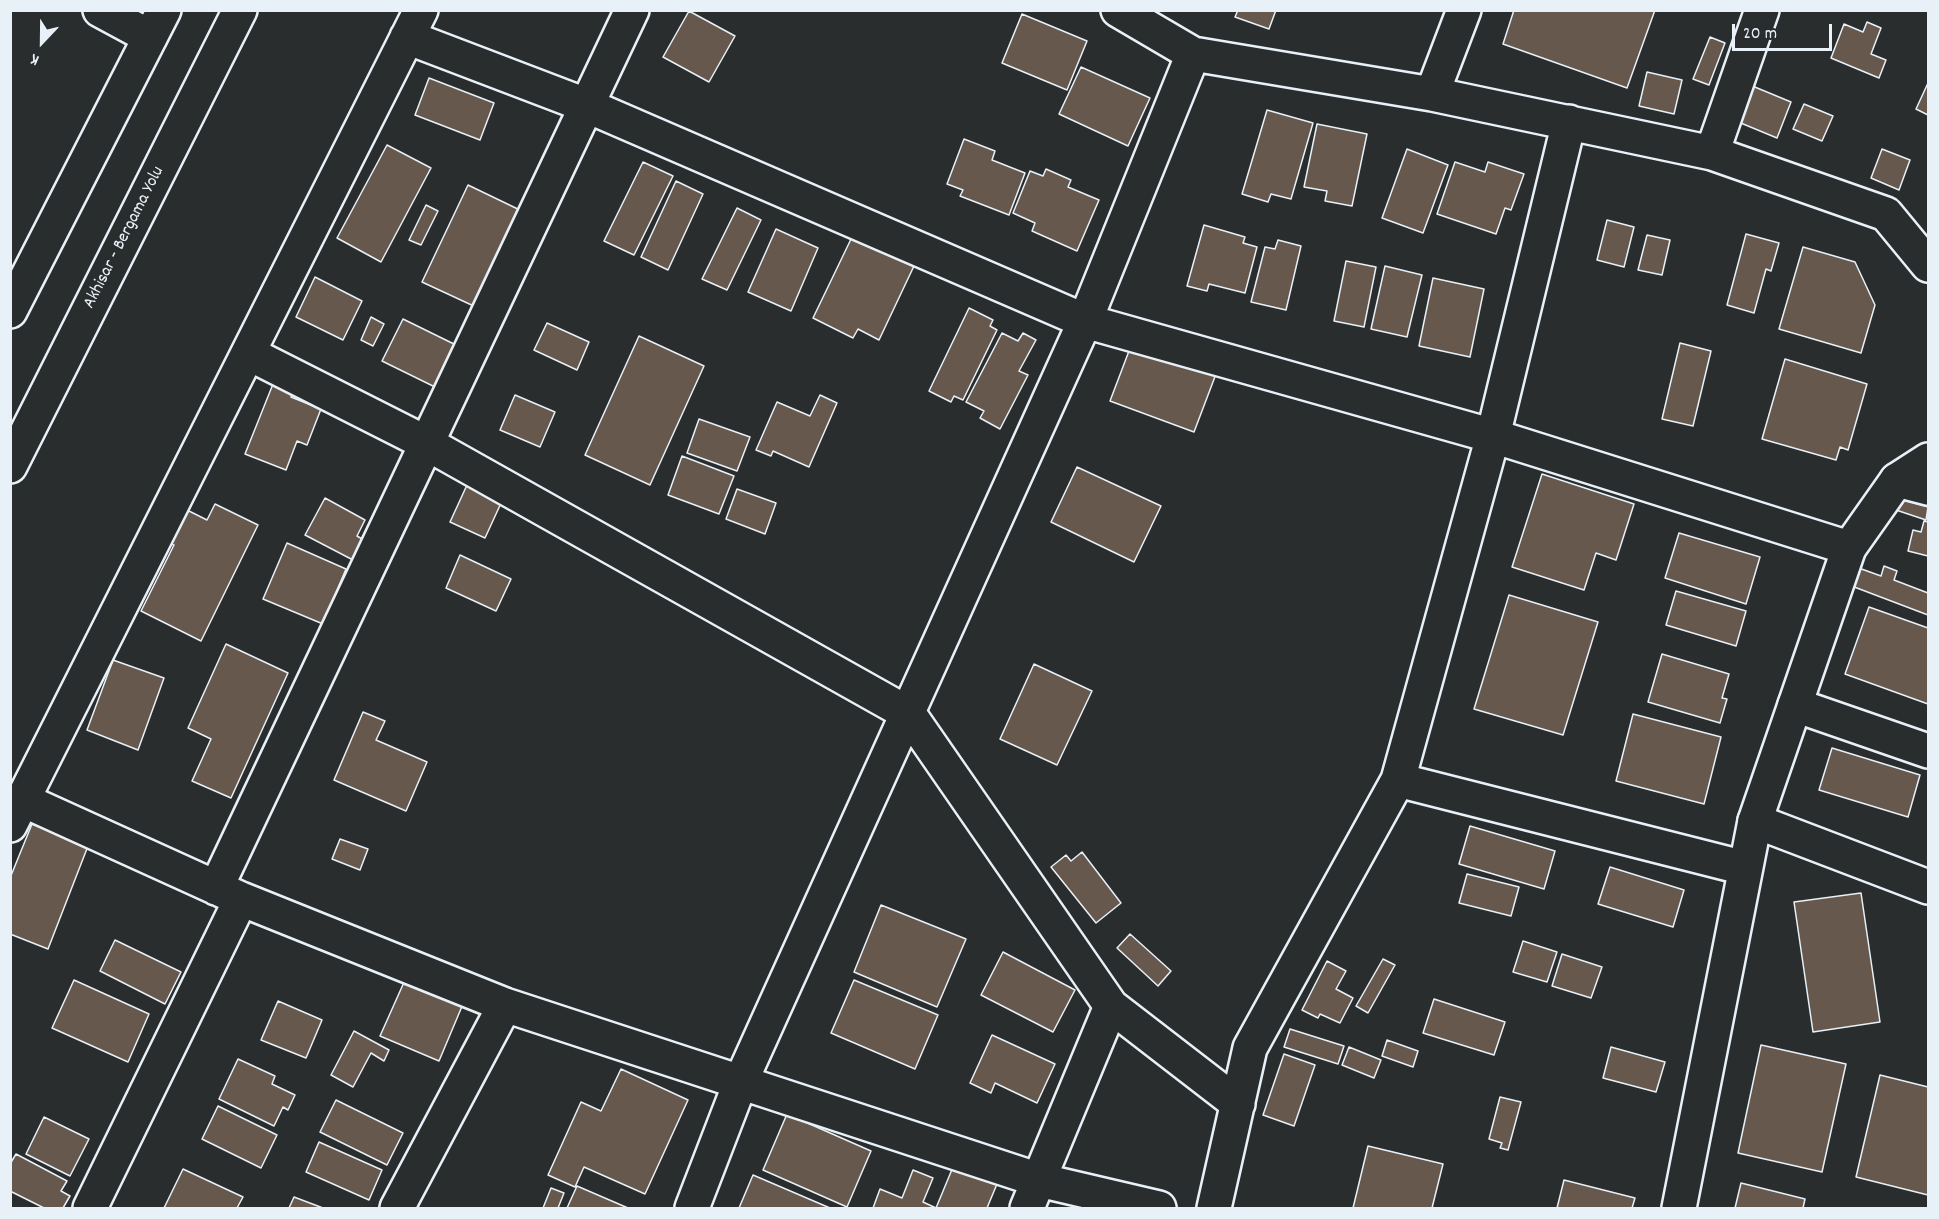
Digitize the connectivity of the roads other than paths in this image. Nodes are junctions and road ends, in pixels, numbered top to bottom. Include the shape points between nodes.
1 (100, 10) edge
2 (240, 10) edge
3 (632, 10) edge
4 (1118, 10) edge
5 (1464, 10) edge
6 (1762, 10) edge
7 (157, 24) edge
8 (415, 24) edge
9 (1193, 54) junction
10 (1432, 94) junction
11 (588, 106) junction
12 (1569, 122) junction
13 (1712, 153) junction
14 (1929, 265) edge
15 (10, 311) edge
16 (1085, 321) junction
17 (248, 353) junction
18 (1494, 436) junction
19 (428, 444) junction
20 (1929, 460) edge
21 (10, 465) edge
22 (1897, 480) junction
23 (1929, 488) edge
24 (1849, 548) junction
25 (1795, 705) junction
26 (909, 714) junction
27 (1929, 751) edge
28 (1398, 780) junction
29 (17, 813) edge
30 (1755, 821) junction
31 (1745, 868) junction
32 (1929, 887) edge
33 (229, 894) junction
34 (505, 1005) junction
35 (1111, 1006) junction
36 (741, 1081) junction
37 (1238, 1104) junction
38 (1033, 1194) edge
39 (90, 1209) edge
40 (397, 1209) edge
41 (692, 1209) edge
42 (1159, 1209) edge
43 (1214, 1209) edge
44 (1679, 1209) edge

1 - 7 street
2 - 21 street, Akhisar - Bergama Yolu
3 - 11 street
4 - 9 street
5 - 10 street
6 - 13 street
7 - 15 street
8 - 11 street
8 - 17 street
9 - 10 street
9 - 16 street
10 - 12 street
11 - 16 street
11 - 19 street
12 - 13 street
12 - 18 street
13 - 14 street via 1886,214
16 - 18 street
16 - 26 street
17 - 19 street
17 - 29 street
18 - 24 street
18 - 28 street
19 - 26 street
19 - 33 street
20 - 22 street
22 - 23 street
22 - 24 street
24 - 25 street
25 - 27 street
25 - 30 street
26 - 35 street
26 - 36 street
28 - 31 street
28 - 37 street via 1250,1048
29 - 33 street
30 - 31 street
30 - 32 street
31 - 44 street
33 - 34 street
33 - 39 street
34 - 36 street
34 - 40 street
35 - 37 street
35 - 38 street
36 - 38 street
36 - 41 street
37 - 43 street
38 - 42 street

